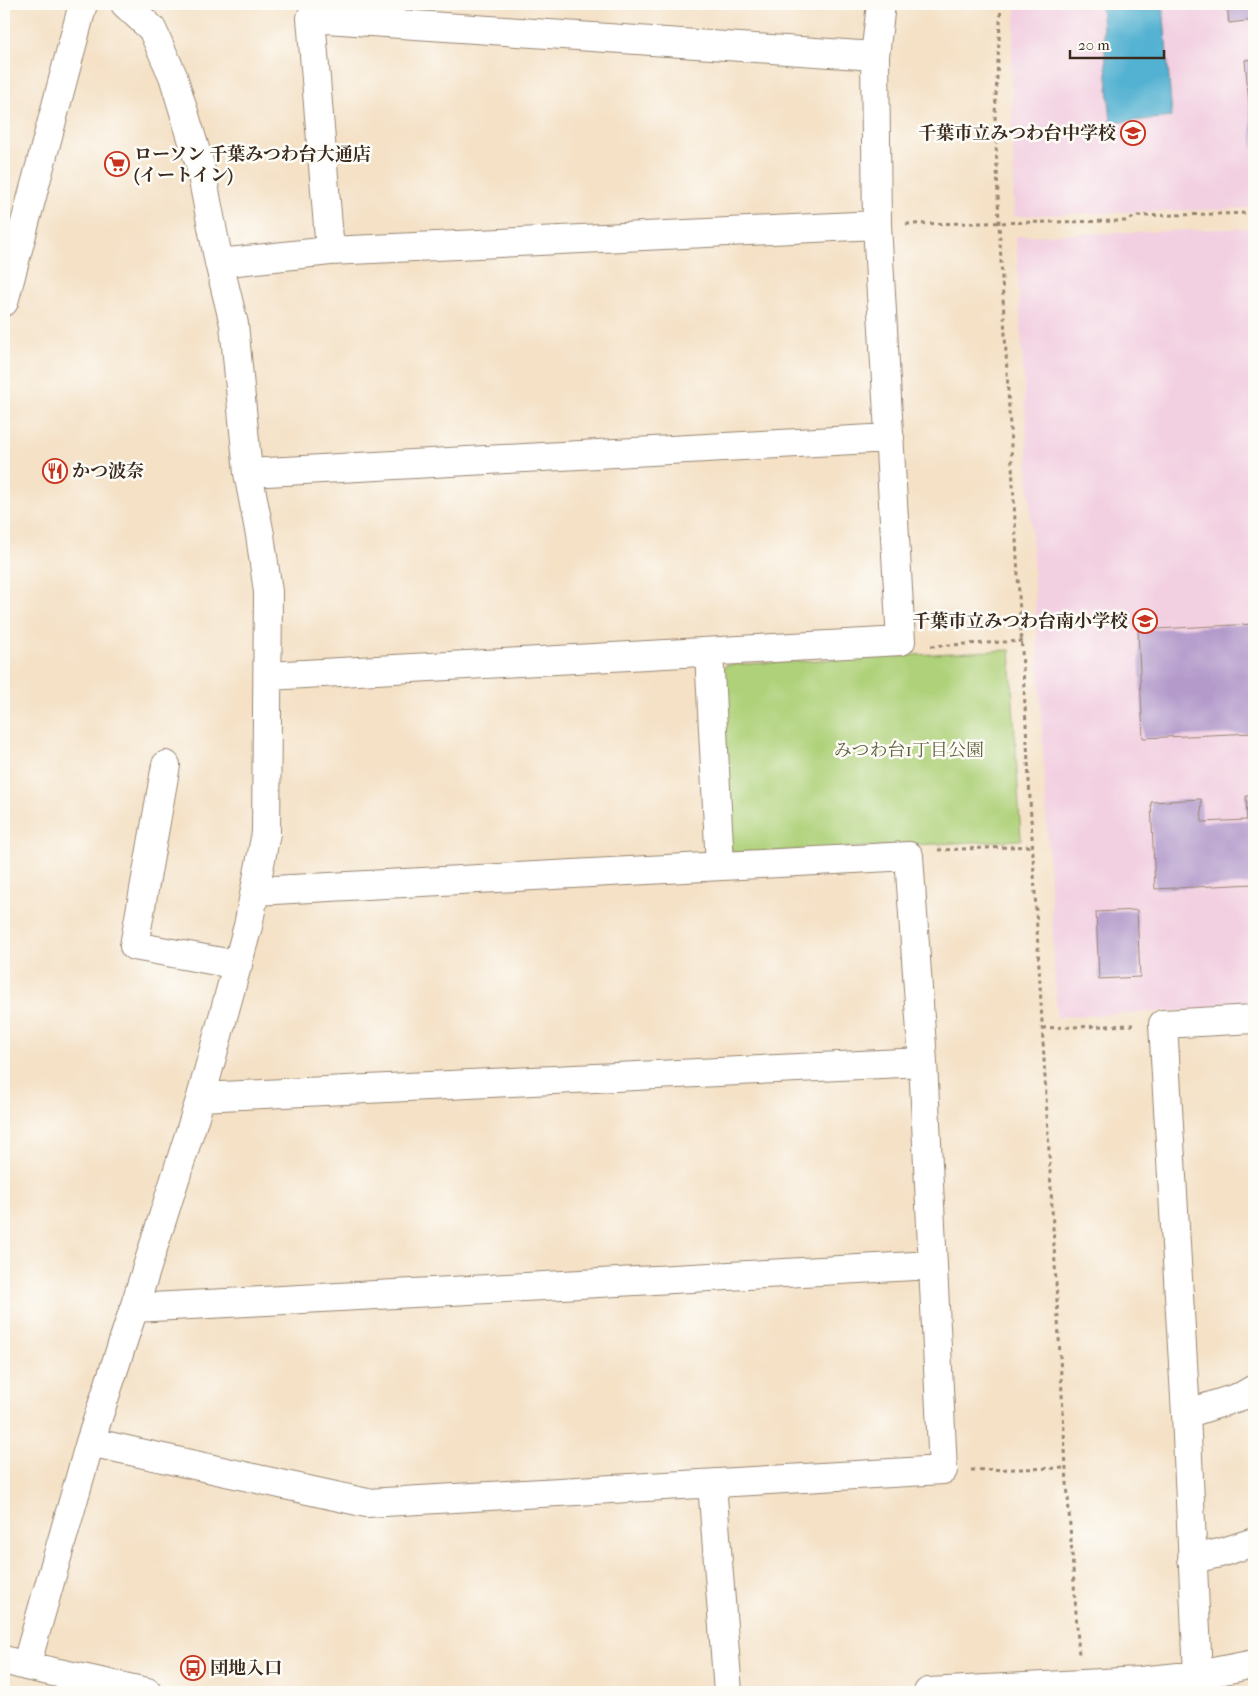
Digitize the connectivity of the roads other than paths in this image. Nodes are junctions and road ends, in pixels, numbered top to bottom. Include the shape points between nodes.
1 (83, 4) edge
2 (125, 4) edge
3 (881, 4) edge
4 (314, 11) edge
5 (875, 56) junction
6 (878, 225) junction
7 (330, 252) junction
8 (219, 263) junction
9 (4, 302) edge
10 (890, 438) junction
11 (248, 473) junction
12 (709, 652) junction
13 (268, 676) junction
14 (166, 765) dead end
15 (720, 866) junction
16 (255, 891) junction
17 (238, 965) junction
18 (1254, 1019) edge
19 (923, 1062) junction
20 (201, 1097) junction
21 (933, 1266) junction
22 (134, 1308) junction
23 (1254, 1389) edge
24 (1186, 1414) junction
25 (90, 1442) junction
26 (712, 1484) junction
27 (1254, 1542) edge
28 (1192, 1559) junction
29 (15, 1663) edge
30 (1254, 1664) edge
31 (1198, 1674) junction
32 (1082, 1688) edge
33 (147, 1692) edge
34 (728, 1692) edge
35 (928, 1692) edge

1 - 9 street
2 - 8 street via 152,29 173,76 200,165
3 - 5 street
4 - 5 street
4 - 7 street
5 - 6 street
6 - 7 street
6 - 10 street
7 - 8 street
8 - 11 street via 234,324
10 - 11 street
10 - 12 street via 901,641
11 - 13 street via 268,592
12 - 13 street
12 - 15 street
13 - 16 street via 266,833
14 - 17 street via 134,946
15 - 16 street
15 - 19 street via 909,856
16 - 17 street
17 - 20 street
18 - 24 street via 1163,1024
19 - 20 street
19 - 21 street
20 - 22 street
21 - 22 street
21 - 26 street via 943,1470
22 - 25 street
23 - 24 street
24 - 28 street
25 - 26 street via 367,1503
25 - 29 street
26 - 34 street
27 - 28 street
28 - 31 street
29 - 33 street
30 - 31 street
31 - 32 street
32 - 35 street

